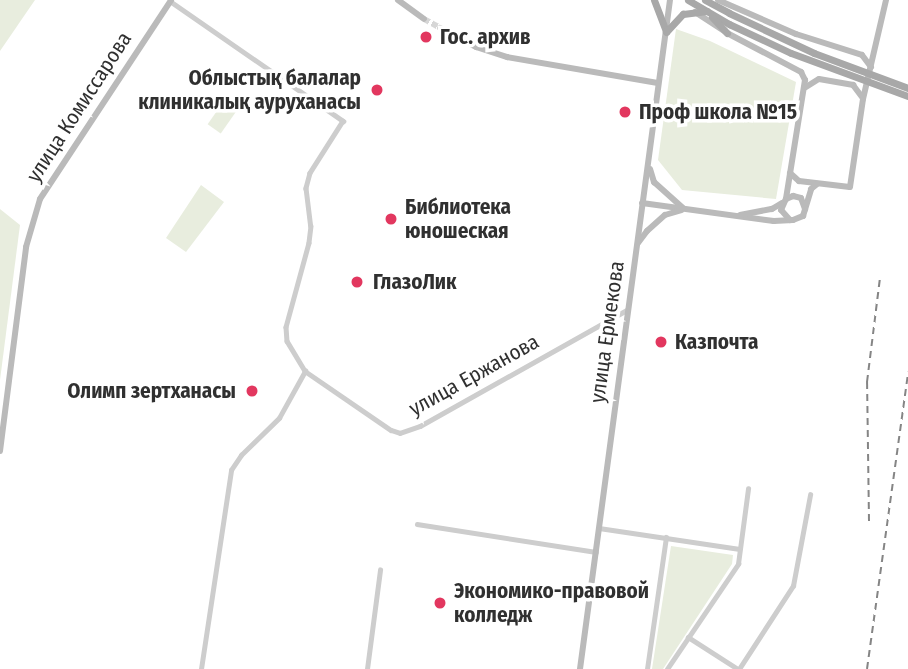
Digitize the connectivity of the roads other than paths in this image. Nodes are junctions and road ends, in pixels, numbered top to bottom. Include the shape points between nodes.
1 (398, 0) edge
2 (654, 0) edge
3 (670, 0) edge
4 (688, 0) edge
5 (718, 0) edge
6 (886, 0) edge
7 (170, 1) edge
8 (707, 3) edge
9 (730, 10) junction
10 (695, 12) junction
11 (424, 19) tunnel mouth
12 (440, 28) tunnel mouth
13 (666, 32) junction
14 (727, 33) junction
15 (877, 46) junction
16 (862, 55) junction
17 (871, 67) junction
18 (868, 76) junction
19 (658, 83) junction
20 (853, 85) junction
21 (908, 88) edge
22 (804, 90) junction
23 (908, 96) edge
24 (863, 99) junction
25 (649, 168) junction
26 (790, 173) junction
27 (817, 184) junction
28 (784, 201) junction
29 (642, 203) junction
30 (684, 209) junction
31 (805, 209) junction
32 (734, 215) junction
33 (790, 220) junction
34 (637, 245) junction
35 (627, 310) junction
36 (305, 371) junction
37 (0, 451) edge
38 (748, 489) dead end
39 (810, 495) dead end
40 (416, 524) dead end
41 (598, 528) junction
42 (666, 537) junction
43 (739, 550) junction
44 (596, 552) junction
45 (380, 570) dead end
46 (688, 637) junction
47 (201, 669) edge
48 (367, 669) edge
49 (580, 669) edge
50 (647, 669) edge
51 (667, 669) edge
52 (739, 669) edge

1 - 11 street
2 - 13 main road
3 - 13 street, улица Ермекова
4 - 8 main road
5 - 9 street
6 - 15 street
7 - 36 street, улица Ержанова via 342,121 310,173 306,188 309,243 286,327 292,351
7 - 37 street, улица Комиссарова via 40,199 26,247
8 - 9 main road
8 - 10 main road
8 - 14 main road
8 - 23 main road, bridge via 729,24 791,53
9 - 16 street
9 - 21 main road, bridge via 814,53
10 - 13 main road via 683,14
10 - 14 street
12 - 19 street via 507,57
13 - 19 street, улица Ермекова
14 - 22 street via 801,72
15 - 16 street
15 - 17 street
16 - 17 street
17 - 18 street
18 - 20 street
18 - 24 street
19 - 25 street, улица Ермекова
20 - 22 street via 819,79
20 - 24 street
22 - 26 street
24 - 27 street via 850,187
25 - 29 street, улица Ермекова
25 - 30 street via 654,182
26 - 27 street via 799,181
26 - 28 street
27 - 31 street
28 - 31 street via 801,198
28 - 32 street via 772,209
28 - 33 street via 782,213
29 - 30 street
29 - 34 street, улица Ермекова
30 - 32 street
30 - 34 street via 665,215
31 - 33 street via 800,218
32 - 33 street
34 - 35 street, улица Ермекова
35 - 36 street, улица Ержанова via 408,432 391,430
35 - 41 street, улица Ермекова
36 - 47 street via 279,418 232,470
38 - 43 street
39 - 52 street via 793,586
40 - 44 street
41 - 42 street
41 - 44 street, улица Ермекова
42 - 43 street
42 - 50 street
43 - 46 street via 738,564
44 - 49 street, улица Ермекова
45 - 48 street
46 - 51 street
46 - 52 street

